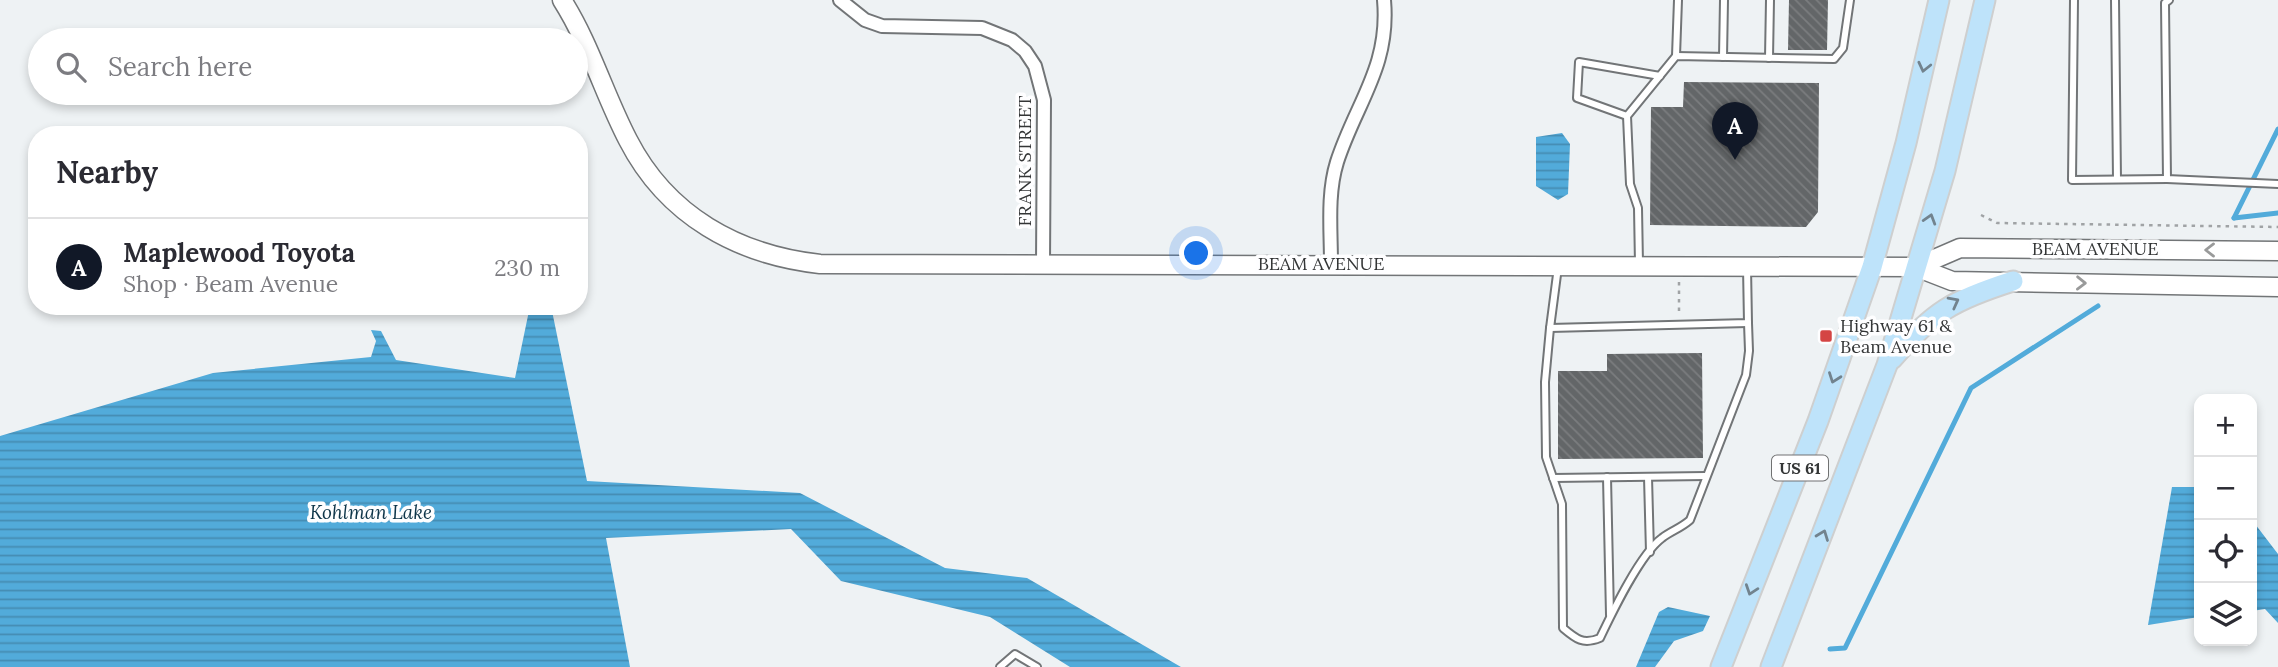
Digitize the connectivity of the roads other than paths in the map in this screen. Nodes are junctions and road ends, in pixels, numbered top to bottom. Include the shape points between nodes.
1 (562, 0) edge
2 (840, 0) edge
3 (1384, 0) edge
4 (1678, 0) edge
5 (1724, 0) edge
6 (1770, 0) edge
7 (1850, 0) edge
8 (1939, 0) edge
9 (1985, 0) edge
10 (2074, 0) edge
11 (2115, 0) edge
12 (2169, 0) edge
13 (578, 28) edge
14 (588, 47) edge
15 (1676, 56) junction
16 (1723, 57) junction
17 (1769, 58) junction
18 (1660, 76) junction
19 (1627, 116) junction
20 (2117, 179) junction
21 (2167, 179) junction
22 (2278, 184) edge
23 (2278, 251) edge
24 (1331, 263) junction
25 (1043, 264) junction
26 (1559, 266) junction
27 (1639, 266) junction
28 (1747, 267) junction
29 (1872, 267) junction
30 (1916, 267) junction
31 (2012, 281) junction
32 (2278, 287) edge
33 (1748, 323) junction
34 (1550, 328) junction
35 (1887, 365) junction
36 (1706, 476) junction
37 (1607, 477) junction
38 (1648, 477) junction
39 (1553, 478) junction
40 (1650, 553) junction
41 (1610, 617) junction
42 (1000, 667) edge
43 (1037, 667) edge
44 (1721, 667) edge
45 (1771, 667) edge

1 - 13 street, BEAM AVENUE
2 - 25 street, FRANK STREET via 851,12 882,26 982,28 1012,40 1025,51 1035,66 1044,100
3 - 24 street via 1378,70 1333,178
4 - 15 lane
5 - 16 lane
6 - 17 lane
7 - 17 lane via 1843,48 1834,59
8 -> 29 main road, US 61
30 -> 9 main road, US 61 via 1945,171
10 - 20 lane via 2072,180
11 - 20 lane
12 - 21 lane via 2165,3
14 - 25 street, BEAM AVENUE via 642,164 680,208 729,241 762,254 820,264
15 - 16 lane
15 - 18 lane
16 - 17 lane
18 - 19 lane
18 - 19 lane via 1579,62 1577,98
19 - 27 lane via 1630,184 1638,208
20 - 21 lane
21 - 22 lane
23 -> 30 street, BEAM AVENUE via 1960,248
24 - 25 street, BEAM AVENUE
24 - 26 street, BEAM AVENUE
26 - 27 street, BEAM AVENUE
26 - 34 lane
27 - 28 street, BEAM AVENUE
28 - 29 street, BEAM AVENUE
28 - 33 lane
29 - 30 street, BEAM AVENUE
29 -> 44 main road, US 61 via 1818,421
30 - 31 street, BEAM AVENUE via 1952,281
30 - 35 main road, US 61
31 -> 32 street, BEAM AVENUE
35 -> 31 main road via 1922,325 1945,307
33 - 34 lane
33 - 36 lane via 1746,375
34 - 39 lane via 1546,457
45 -> 35 main road, US 61
36 - 38 lane
36 - 40 lane via 1690,520 1661,538
37 - 38 lane
37 - 39 lane
37 - 41 lane
38 - 40 lane
39 - 41 lane via 1562,504 1563,628 1578,641 1592,641 1600,638
40 - 41 lane
42 - 43 lane via 1015,654

